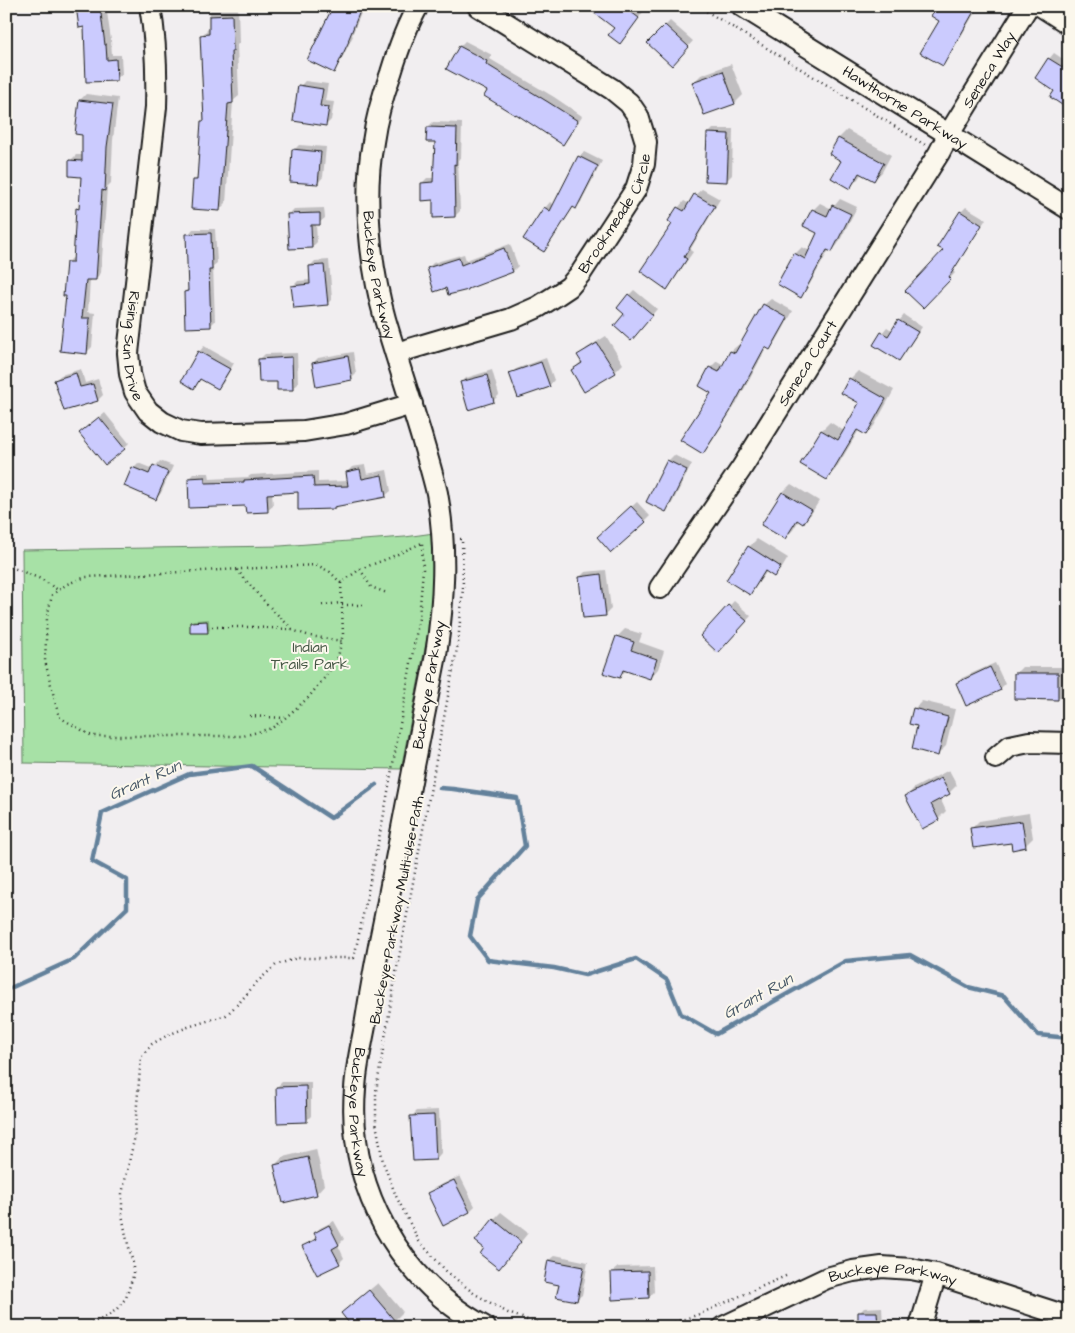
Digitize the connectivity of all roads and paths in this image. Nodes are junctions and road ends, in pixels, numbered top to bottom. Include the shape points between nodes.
1 (150, 6) edge
2 (418, 6) edge
3 (478, 6) edge
4 (698, 6) edge
5 (742, 6) edge
6 (1028, 6) edge
7 (1040, 6) edge
8 (1069, 24) edge
9 (949, 134) junction
10 (939, 153) junction
11 (1069, 209) edge
12 (396, 353) junction
13 (412, 404) junction
14 (462, 539) dead end
15 (6, 565) edge
16 (360, 569) junction
17 (237, 570) junction
18 (340, 583) junction
19 (660, 588) dead end
20 (58, 590) junction
21 (387, 593) dead end
22 (322, 604) dead end
23 (342, 604) junction
24 (367, 605) dead end
25 (208, 627) dead end
26 (294, 631) junction
27 (342, 641) junction
28 (250, 716) dead end
29 (285, 718) junction
30 (1069, 743) edge
31 (996, 758) dead end
32 (936, 1274) junction
33 (1069, 1317) edge
34 (82, 1327) edge
35 (485, 1327) edge
36 (548, 1327) edge
37 (723, 1327) edge
38 (920, 1327) edge

1 - 13 street, Rising Sun Drive via 157,70 156,107 128,353 135,392 148,411 162,422 181,432 201,434 304,431 346,424
2 - 12 street, Buckeye Parkway via 397,54 379,113 372,143 368,188 375,277
3 - 12 street, Brookmeade Circle via 612,89 628,103 638,116 646,142 644,164 636,189 569,286 538,307 511,319
4 - 10 path
5 - 9 street, Hawthorne Parkway
6 - 9 street, Seneca Way
7 - 8 street
9 - 10 street, Seneca Court
9 - 11 street, Hawthorne Parkway
10 - 19 street, Seneca Court via 741,469
12 - 13 street, Buckeye Parkway
13 - 35 street, Buckeye Parkway via 436,492 442,530 442,608 436,656 359,1060 354,1117 356,1144 369,1192 390,1238 430,1286 455,1308
14 - 36 path, Buckeye Parkway Multi-Use Path via 463,588 458,643 394,982 376,1091 376,1123 383,1162 419,1241 447,1272 475,1294 508,1313
15 - 20 path via 41,579
16 - 18 path
16 - 21 path via 371,587
16 - 34 path via 422,542 419,618 354,958 297,958 276,965 226,1015 168,1035 152,1044 141,1057 134,1140 122,1194 133,1276 126,1298 116,1310
17 - 18 path via 317,565
17 - 20 path via 86,577
17 - 26 path
18 - 23 path
20 - 29 path via 52,595 47,618 45,661 59,717 92,736 243,736 272,728
22 - 23 path
23 - 24 path
23 - 27 path
25 - 26 path
26 - 27 path
27 - 29 path via 338,656 326,676
28 - 29 path
30 - 31 street via 1029,742 1010,746
32 - 33 street, Buckeye Parkway
32 - 37 street, Buckeye Parkway via 882,1267 853,1271 827,1278
32 - 38 street

